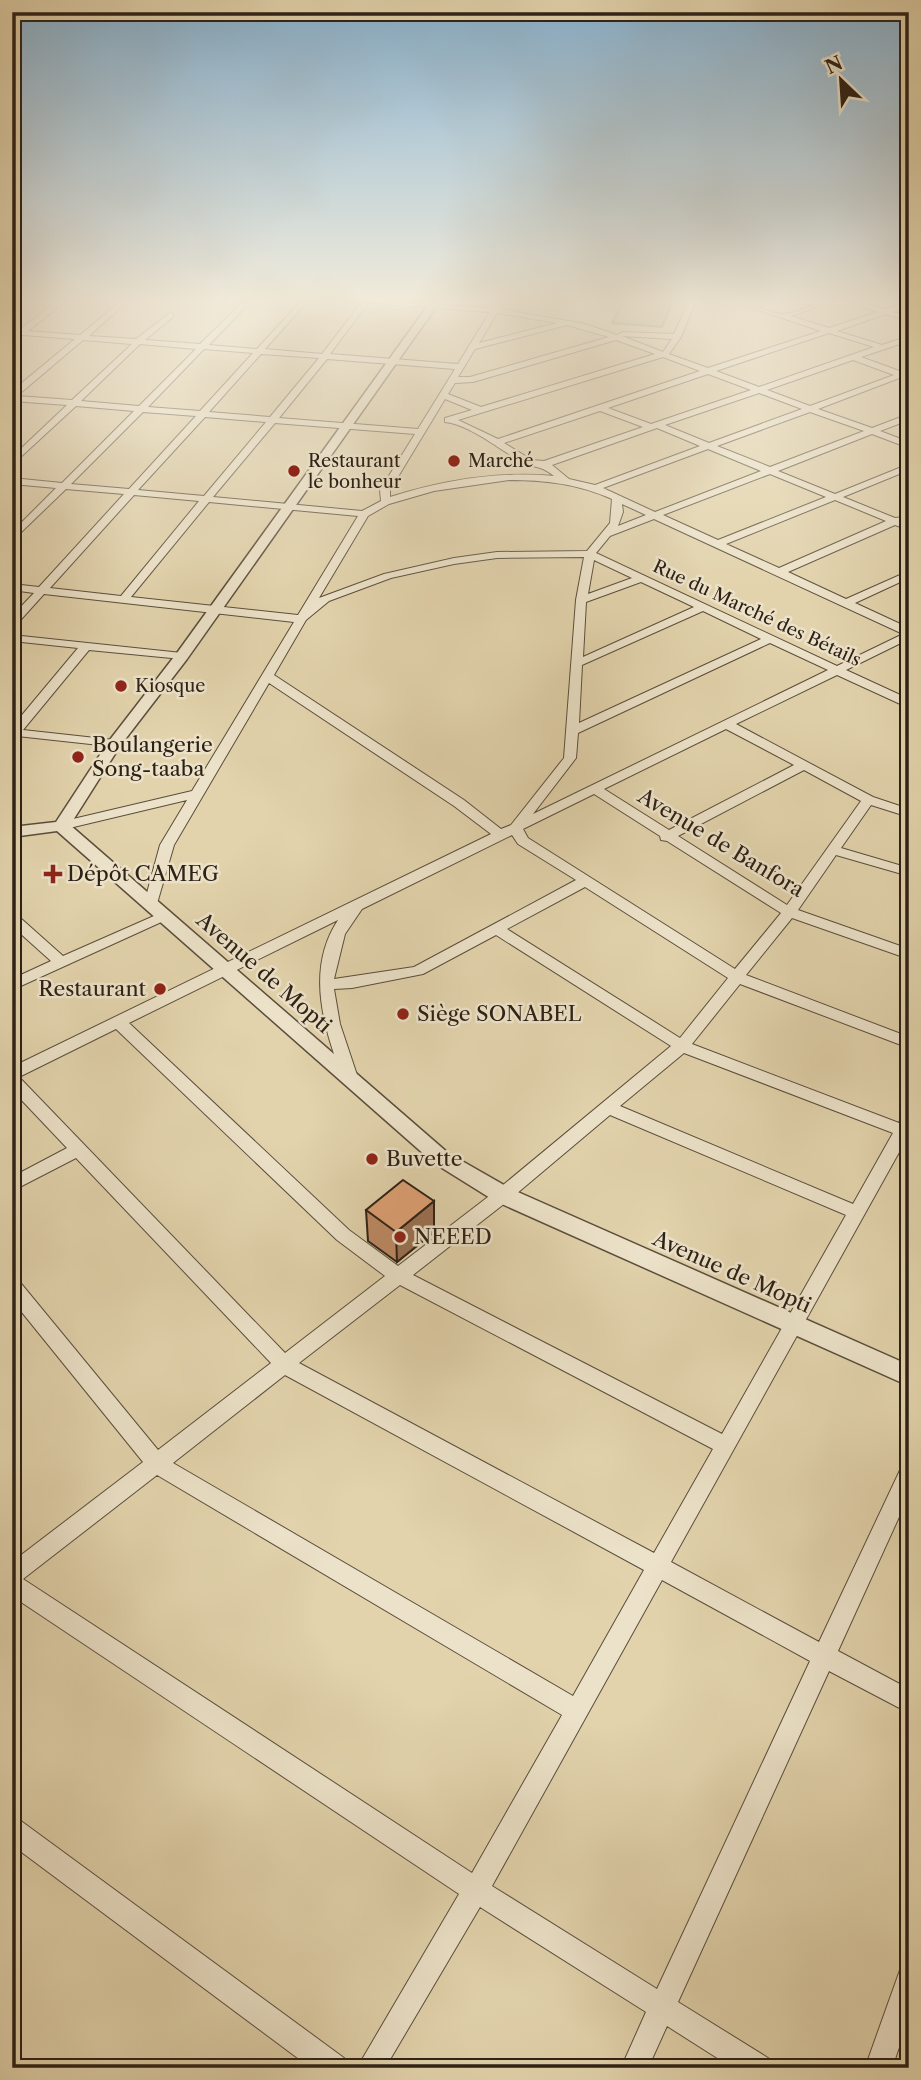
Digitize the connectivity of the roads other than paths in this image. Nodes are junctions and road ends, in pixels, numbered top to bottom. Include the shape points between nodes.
1 (12, 397) edge
2 (80, 397) edge
3 (153, 397) edge
4 (219, 397) edge
5 (289, 397) edge
6 (367, 397) edge
7 (442, 397) edge
8 (448, 397) edge
9 (527, 397) edge
10 (634, 397) edge
11 (737, 397) edge
12 (781, 397) edge
13 (844, 397) edge
14 (74, 403) junction
15 (601, 408) junction
16 (142, 409) junction
17 (812, 409) junction
18 (482, 411) junction
19 (203, 414) junction
20 (909, 417) edge
21 (270, 419) junction
22 (452, 420) junction
23 (346, 426) junction
24 (653, 426) junction
25 (423, 427) junction
26 (873, 431) junction
27 (497, 442) junction
28 (909, 444) edge
29 (708, 447) junction
30 (12, 462) edge
31 (545, 464) junction
32 (909, 467) edge
33 (769, 471) junction
34 (498, 479) junction
35 (12, 481) edge
36 (566, 481) junction
37 (64, 486) junction
38 (595, 488) junction
39 (134, 492) junction
40 (833, 497) junction
41 (617, 498) junction
42 (208, 499) junction
43 (386, 502) junction
44 (288, 507) junction
45 (364, 514) junction
46 (655, 515) junction
47 (909, 516) edge
48 (896, 521) junction
49 (909, 527) edge
50 (606, 534) junction
51 (12, 538) edge
52 (718, 544) junction
53 (590, 554) junction
54 (780, 572) junction
55 (909, 574) edge
56 (642, 578) junction
57 (12, 587) edge
58 (42, 591) junction
59 (123, 600) junction
60 (581, 600) junction
61 (846, 603) junction
62 (703, 607) junction
63 (216, 609) junction
64 (301, 619) junction
65 (12, 623) edge
66 (909, 634) edge
67 (12, 638) edge
68 (771, 638) junction
69 (86, 646) junction
70 (182, 656) junction
71 (578, 663) junction
72 (839, 670) junction
73 (267, 676) junction
74 (909, 704) edge
75 (726, 724) junction
76 (572, 731) junction
77 (13, 733) edge
78 (114, 744) junction
79 (804, 765) junction
80 (595, 789) junction
81 (197, 794) junction
82 (868, 800) junction
83 (909, 813) edge
84 (61, 826) junction
85 (516, 828) junction
86 (12, 832) edge
87 (500, 835) junction
88 (666, 837) junction
89 (834, 850) junction
90 (909, 872) edge
91 (586, 881) junction
92 (362, 903) junction
93 (157, 910) junction
94 (789, 912) junction
95 (12, 918) edge
96 (495, 928) junction
97 (909, 954) edge
98 (61, 962) junction
99 (225, 970) junction
100 (739, 978) junction
101 (326, 984) junction
102 (12, 985) edge
103 (118, 1022) junction
104 (909, 1043) edge
105 (682, 1046) junction
106 (12, 1074) edge
107 (350, 1078) junction
108 (12, 1080) edge
109 (609, 1108) junction
110 (906, 1128) edge
111 (78, 1149) junction
112 (12, 1185) edge
113 (503, 1195) junction
114 (855, 1212) junction
115 (399, 1276) junction
116 (12, 1286) edge
117 (792, 1324) junction
118 (285, 1365) junction
119 (909, 1376) edge
120 (725, 1445) junction
121 (157, 1464) junction
122 (909, 1472) edge
123 (656, 1567) junction
124 (12, 1575) edge
125 (12, 1584) edge
126 (825, 1658) junction
127 (909, 1702) edge
128 (577, 1711) junction
129 (12, 1830) edge
130 (476, 1890) junction
131 (909, 1979) edge
132 (662, 2006) junction
133 (334, 2068) edge
134 (370, 2068) edge
135 (634, 2068) edge
136 (758, 2068) edge
137 (878, 2068) edge

1 - 14 street
2 - 14 street
3 - 16 street
4 - 19 street
5 - 21 street
6 - 23 street
7 - 25 street
8 - 18 street
9 - 18 street
10 - 15 street
11 - 24 street
12 - 17 street
13 - 17 street
14 - 16 street
14 - 30 street
15 - 24 street
15 - 27 street
16 - 19 street
16 - 37 street
17 - 26 street
17 - 29 street
18 - 22 street
19 - 21 street
19 - 39 street
20 - 26 street
21 - 23 street
21 - 42 street
22 - 25 street
22 - 27 street
23 - 25 street
23 - 44 street
24 - 29 street
24 - 31 street
25 - 43 street via 385,490
26 - 28 street
26 - 33 street
27 - 31 street via 530,462
29 - 33 street
29 - 38 street
31 - 34 street
31 - 36 street
32 - 40 street
33 - 40 street
33 - 46 street
34 - 36 street
34 - 43 street via 431,487
35 - 37 street
36 - 38 street
37 - 39 street
37 - 51 street
38 - 41 street
39 - 42 street
39 - 58 street
40 - 48 street
40 - 52 street
41 - 46 street
41 - 50 street via 618,512
42 - 44 street
42 - 59 street
43 - 45 street
44 - 45 street
44 - 63 street
45 - 64 street
46 - 50 street
46 - 52 street
47 - 48 street
48 - 49 street
48 - 54 street
50 - 53 street
52 - 54 street
53 - 56 street, Rue du Marché des Bétails
53 - 60 street
53 - 64 street via 497,555 454,561 388,576 325,599
54 - 61 street
55 - 61 street
56 - 60 street
56 - 62 street, Rue du Marché des Bétails
57 - 58 street
58 - 59 street
58 - 65 street
59 - 63 street
60 - 71 street
61 - 66 street
62 - 68 street, Rue du Marché des Bétails
62 - 71 street
63 - 64 street
63 - 70 street
64 - 73 street
66 - 72 street
67 - 69 street
68 - 72 street, Rue du Marché des Bétails
68 - 76 street
69 - 70 street
69 - 77 street
70 - 78 street
71 - 76 street
72 - 74 street, Rue du Marché des Bétails
72 - 75 street
73 - 81 street
73 - 87 street
75 - 79 street
75 - 80 street
76 - 85 street via 570,758
77 - 78 street
78 - 84 street
79 - 82 street
79 - 88 street
80 - 85 street
80 - 88 street, Avenue de Banfora
81 - 84 street
81 - 93 street via 167,845
82 - 83 street
82 - 89 street
84 - 86 street
84 - 93 street, Avenue de Mopti
85 - 87 street
85 - 91 street via 523,841
87 - 92 street
88 - 94 street, Avenue de Banfora
89 - 90 street
89 - 94 street
91 - 96 street
91 - 100 street
92 - 99 street
92 - 101 street via 347,917 330,949
93 - 98 street
93 - 99 street, Avenue de Mopti
94 - 97 street, Avenue de Banfora
94 - 100 street
95 - 98 street
96 - 101 street via 418,971
96 - 105 street
98 - 102 street
99 - 103 street
99 - 107 street, Avenue de Mopti
100 - 104 street
100 - 105 street
101 - 107 street via 332,1024
103 - 106 street
103 - 115 street via 343,1235
105 - 109 street
105 - 110 street
107 - 113 street, Avenue de Mopti via 441,1158
108 - 111 street
109 - 113 street
109 - 114 street
110 - 114 street
111 - 112 street
111 - 118 street
113 - 115 street
113 - 117 street, Avenue de Mopti
114 - 117 street
115 - 118 street
115 - 120 street
116 - 121 street
117 - 119 street, Avenue de Mopti
117 - 120 street
118 - 121 street
118 - 123 street
120 - 123 street
121 - 124 street
121 - 128 street
122 - 126 street
123 - 126 street
123 - 128 street
125 - 130 street
126 - 127 street
126 - 132 street
128 - 130 street
129 - 133 street
130 - 132 street
130 - 134 street
131 - 137 street
132 - 135 street
132 - 136 street

